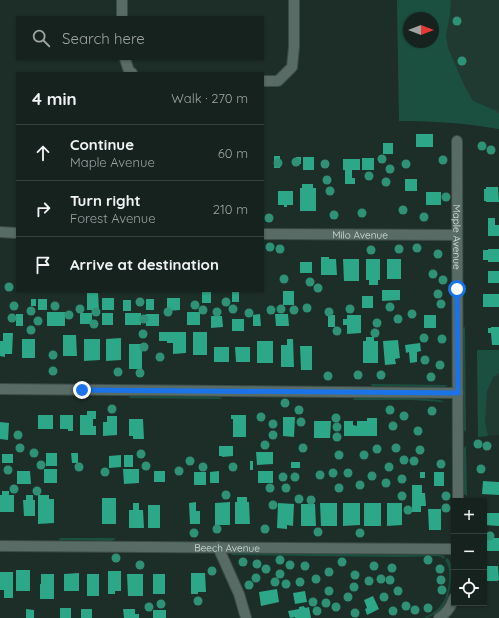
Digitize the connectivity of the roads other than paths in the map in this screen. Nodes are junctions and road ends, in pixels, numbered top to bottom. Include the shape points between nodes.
1 (122, 0) edge
2 (294, 0) edge
3 (122, 16) edge
4 (125, 60) edge
5 (130, 72) edge
6 (264, 81) edge
7 (457, 141) dead end
8 (0, 232) edge
9 (16, 232) edge
10 (264, 234) edge
11 (457, 235) junction
12 (0, 389) edge
13 (458, 393) junction
14 (458, 498) edge
15 (0, 546) edge
16 (218, 547) junction
17 (451, 549) edge
18 (451, 606) edge
19 (246, 618) edge
20 (439, 618) edge

1 - 3 street
2 - 6 street via 292,67 278,81
4 - 5 street
7 - 11 street, Maple Avenue
8 - 9 street
10 - 11 street, Milo Avenue
11 - 13 street, Maple Avenue
12 - 13 street
13 - 14 street, Maple Avenue
15 - 16 street, Beech Avenue
16 - 17 street, Beech Avenue
16 - 19 street via 239,594
18 - 20 street

